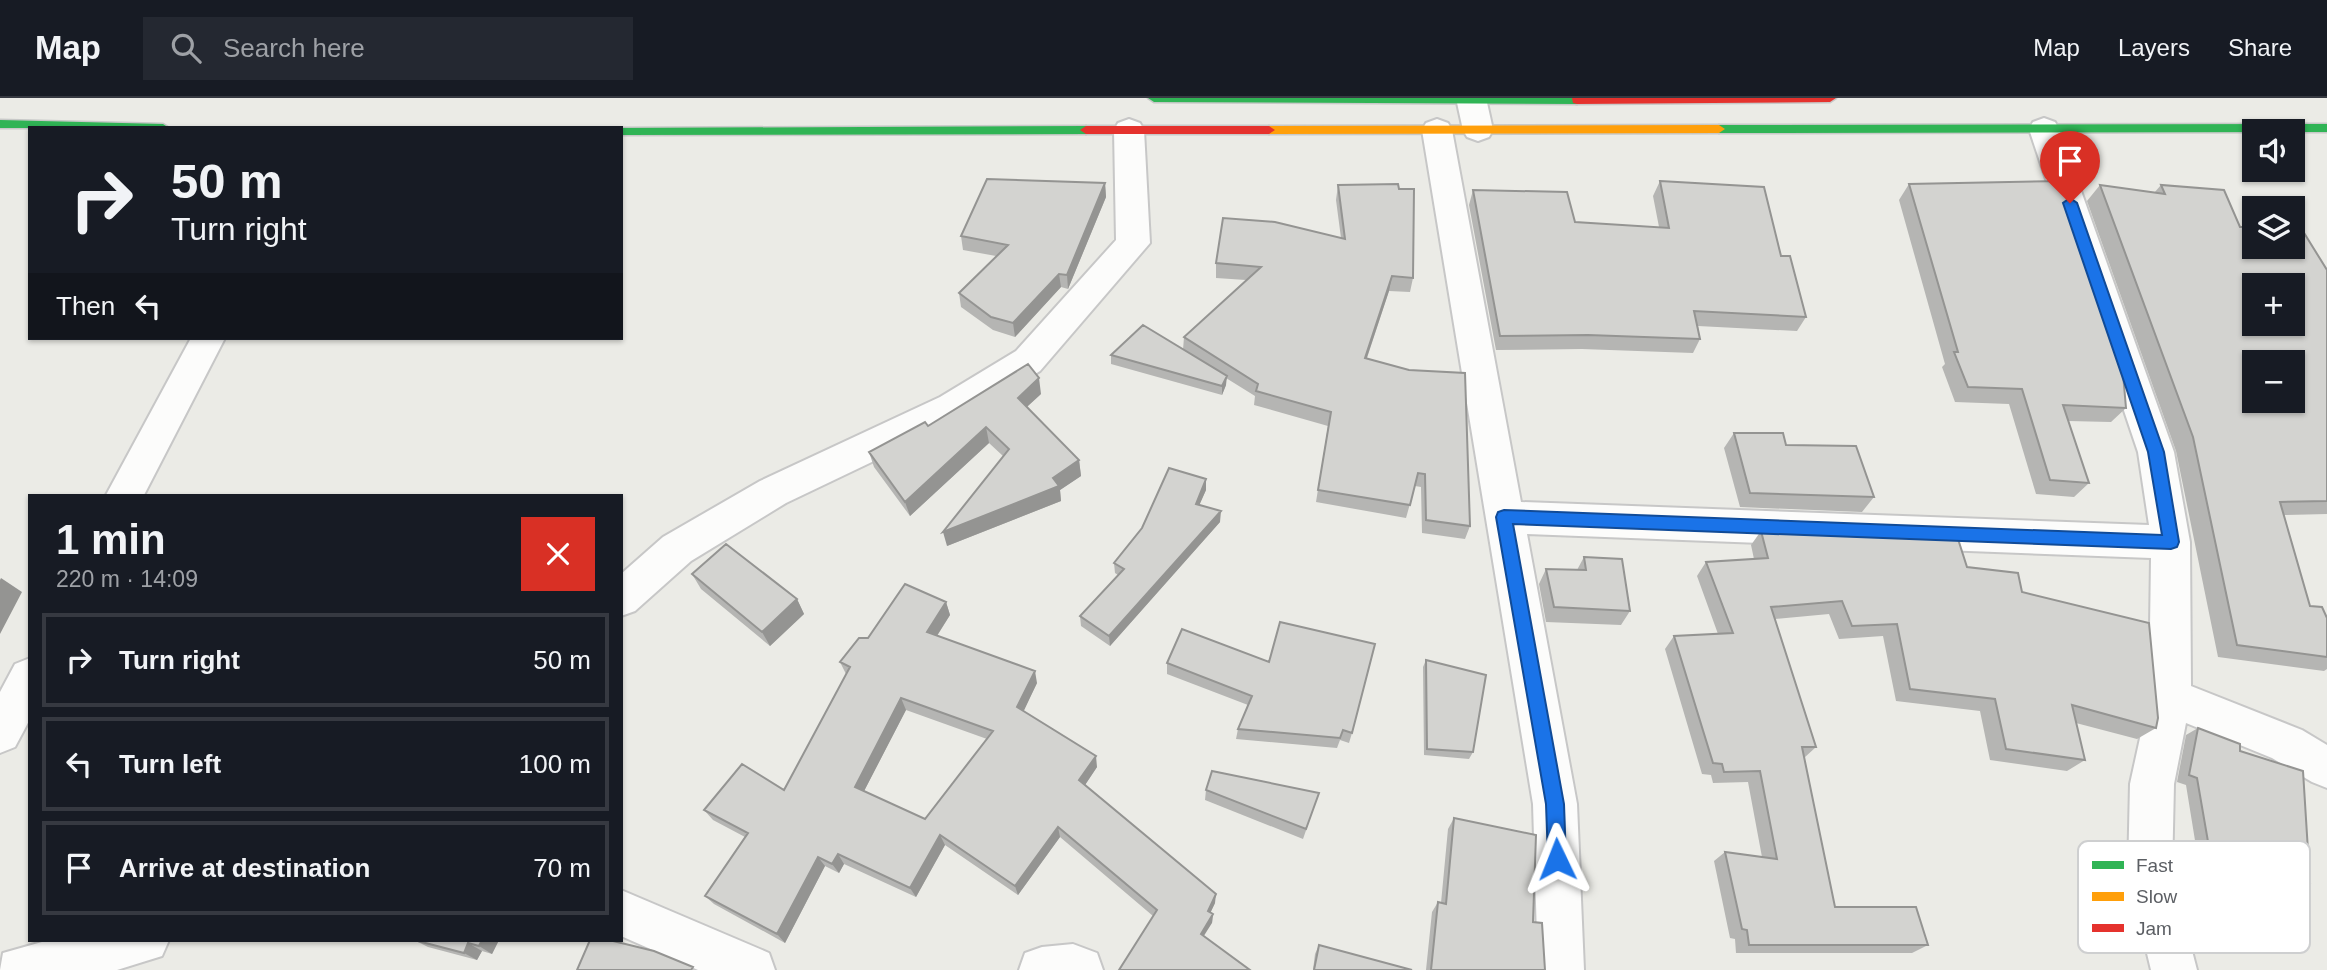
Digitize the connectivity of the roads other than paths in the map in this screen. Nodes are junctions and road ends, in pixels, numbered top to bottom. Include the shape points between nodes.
1 (1154, 98) edge
2 (1830, 98) edge
3 (754, 109) dead end
4 (1474, 110) edge
5 (0, 124) edge
6 (82, 126) edge
7 (2327, 128) edge
8 (2044, 129) junction
9 (1129, 130) junction
10 (1437, 130) junction
11 (623, 131) edge
12 (746, 131) junction
13 (207, 340) edge
14 (126, 494) edge
15 (1504, 517) junction
16 (2171, 542) junction
17 (623, 597) edge
18 (28, 681) edge
19 (2170, 697) junction
20 (0, 733) edge
21 (2327, 768) edge
22 (2151, 841) edge
23 (623, 914) edge
24 (138, 942) edge
25 (2170, 953) edge
26 (20, 970) edge
27 (751, 970) edge
28 (1041, 970) edge
29 (1080, 970) edge
30 (1561, 970) edge
31 (2174, 970) edge

1 - 4 street
2 - 4 street
3 - 12 street
4 - 8 street
4 - 10 street
5 - 6 street
7 - 8 street
8 - 16 street via 2156,452
9 - 10 street
9 - 12 street
9 - 17 street via 1133,243 1028,361 953,407 773,492 677,549
10 - 15 street
11 - 12 street
13 - 14 street
15 - 16 street
15 - 30 street via 1555,804
16 - 19 street
18 - 20 street
19 - 21 street via 2287,744
19 - 22 street via 2152,784
23 - 27 street
24 - 26 street
25 - 31 street
28 - 29 street

